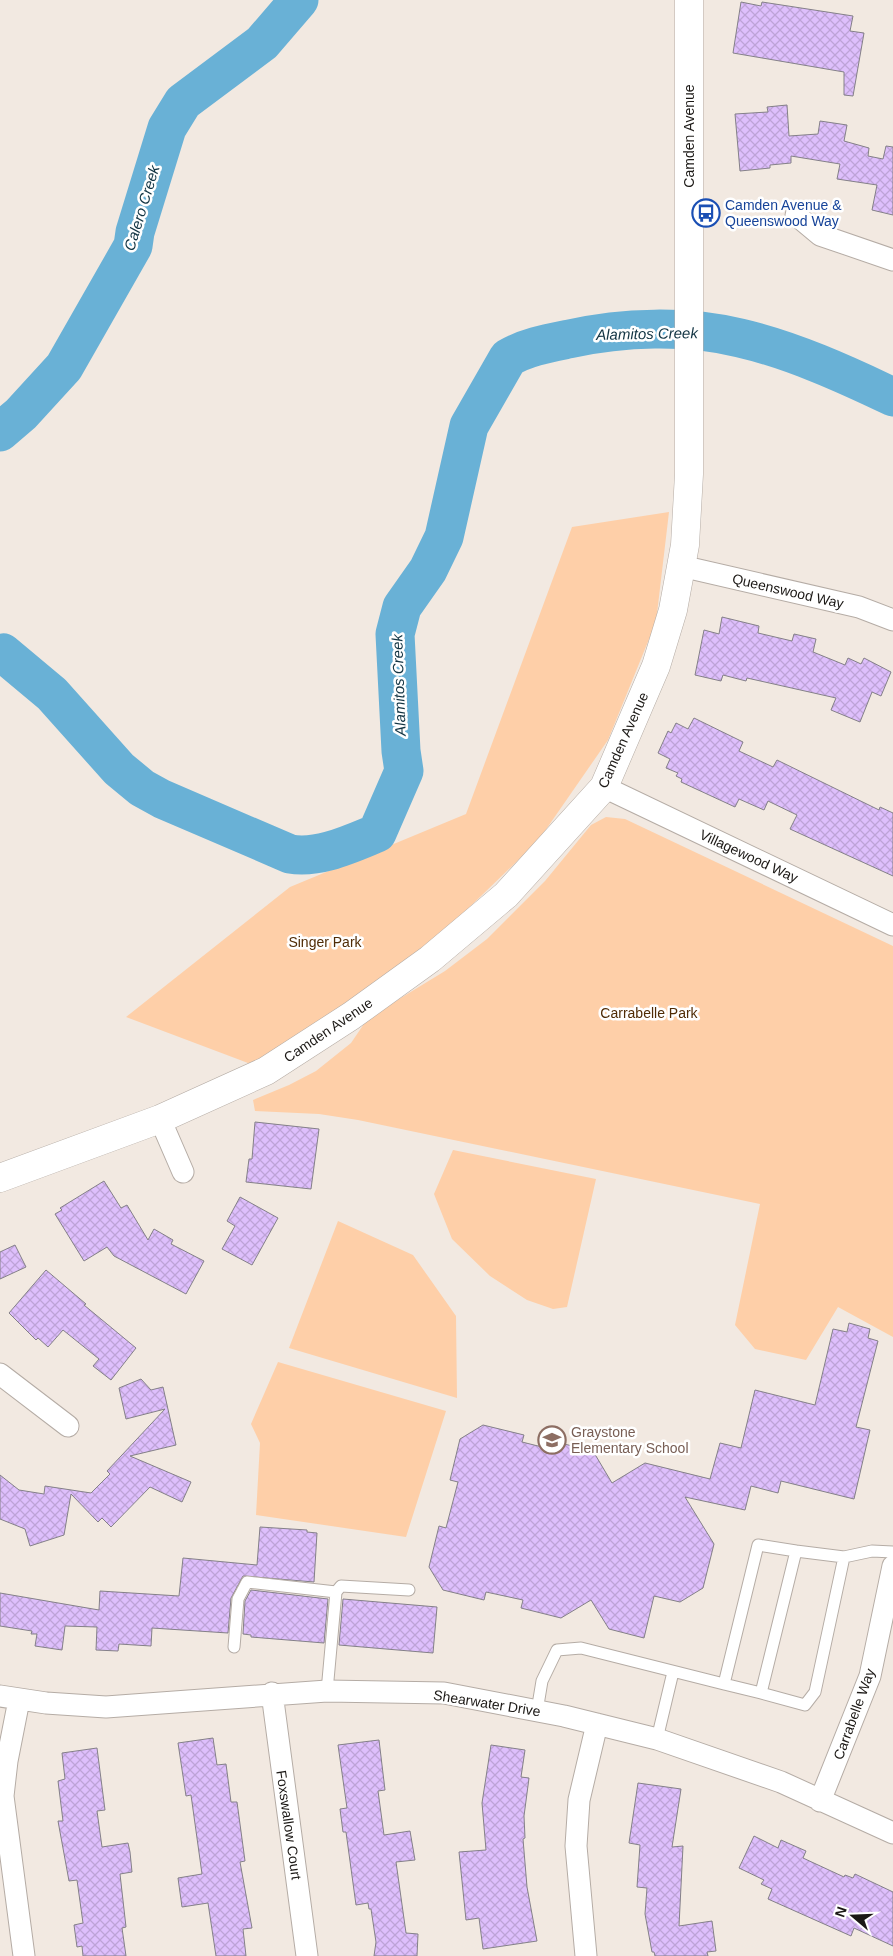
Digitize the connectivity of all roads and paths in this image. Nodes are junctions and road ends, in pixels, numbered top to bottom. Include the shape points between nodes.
1 (689, 0) edge
2 (796, 215) dead end
3 (893, 260) edge
4 (681, 566) junction
5 (893, 620) edge
6 (604, 787) junction
7 (893, 925) edge
8 (160, 1119) junction
9 (183, 1172) dead end
10 (0, 1178) edge
11 (0, 1374) edge
12 (68, 1426) dead end
13 (796, 1551) junction
14 (893, 1552) edge
15 (844, 1557) junction
16 (893, 1566) edge
17 (409, 1590) dead end
18 (336, 1592) junction
19 (234, 1647) dead end
20 (673, 1672) junction
21 (724, 1684) junction
22 (327, 1691) junction
23 (272, 1693) junction
24 (761, 1694) junction
25 (10, 1698) edge
26 (537, 1711) junction
27 (597, 1724) junction
28 (656, 1739) junction
29 (820, 1801) junction
30 (893, 1833) edge
31 (24, 1956) edge
32 (307, 1956) edge
33 (586, 1956) edge

1 - 4 street, Camden Avenue via 689,474
2 - 3 street via 820,235
4 - 5 street, Queenswood Way via 859,607
4 - 6 street, Camden Avenue via 656,666
6 - 7 street, Villagewood Way
6 - 8 street, Camden Avenue via 506,896 430,959 351,1016 266,1071
8 - 9 street
8 - 10 street, Camden Avenue
11 - 12 street
13 - 15 lane
13 - 21 lane via 758,1545
13 - 24 lane
14 - 15 lane via 872,1551
15 - 24 lane via 815,1692 805,1705
16 - 29 street, Carrabelle Way via 870,1676
17 - 18 lane via 341,1586
18 - 19 lane via 247,1582 238,1599
18 - 22 lane
20 - 21 lane
20 - 26 lane via 581,1648 557,1650 542,1680
20 - 28 lane
21 - 24 lane
22 - 23 street, Shearwater Drive
22 - 26 street, Shearwater Drive via 444,1693
23 - 25 street, Shearwater Drive via 106,1707
23 - 32 street, Foxswallow Court
25 - 31 street via 3,1796
26 - 27 street, Shearwater Drive
27 - 28 street, Shearwater Drive
27 - 33 street via 579,1800 576,1846
28 - 29 street, Shearwater Drive via 781,1782
29 - 30 street, Shearwater Drive

